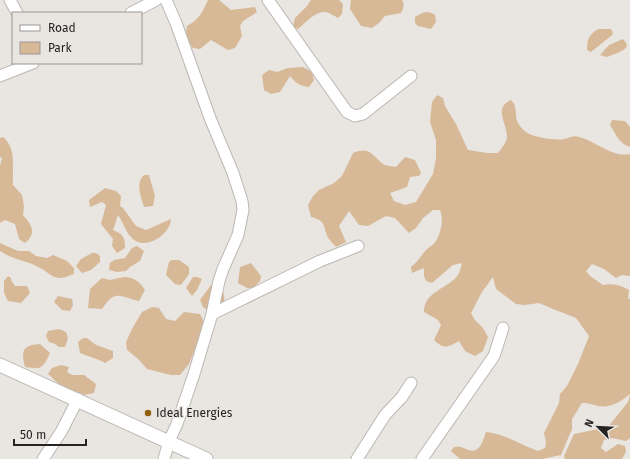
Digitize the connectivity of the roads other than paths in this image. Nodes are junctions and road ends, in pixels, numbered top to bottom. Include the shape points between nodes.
1 (10, 0) edge
2 (156, 0) edge
3 (166, 0) edge
4 (268, 0) edge
5 (16, 12) edge
6 (133, 12) edge
7 (30, 64) edge
8 (0, 76) edge
9 (411, 76) dead end
10 (358, 246) dead end
11 (212, 314) junction
12 (503, 328) dead end
13 (0, 365) edge
14 (411, 383) dead end
15 (78, 400) junction
16 (169, 441) junction
17 (43, 459) edge
18 (164, 459) edge
19 (206, 459) edge
20 (357, 459) edge
21 (422, 459) edge

1 - 5 street
2 - 6 street
3 - 11 street via 242,201 242,222 219,281
4 - 9 street via 347,112 355,116 363,114
7 - 8 street
10 - 11 street via 320,261
11 - 16 street via 177,424
12 - 21 street via 494,356
13 - 15 main road
14 - 20 street via 385,416
15 - 16 main road
15 - 17 street
16 - 18 street
16 - 19 main road

